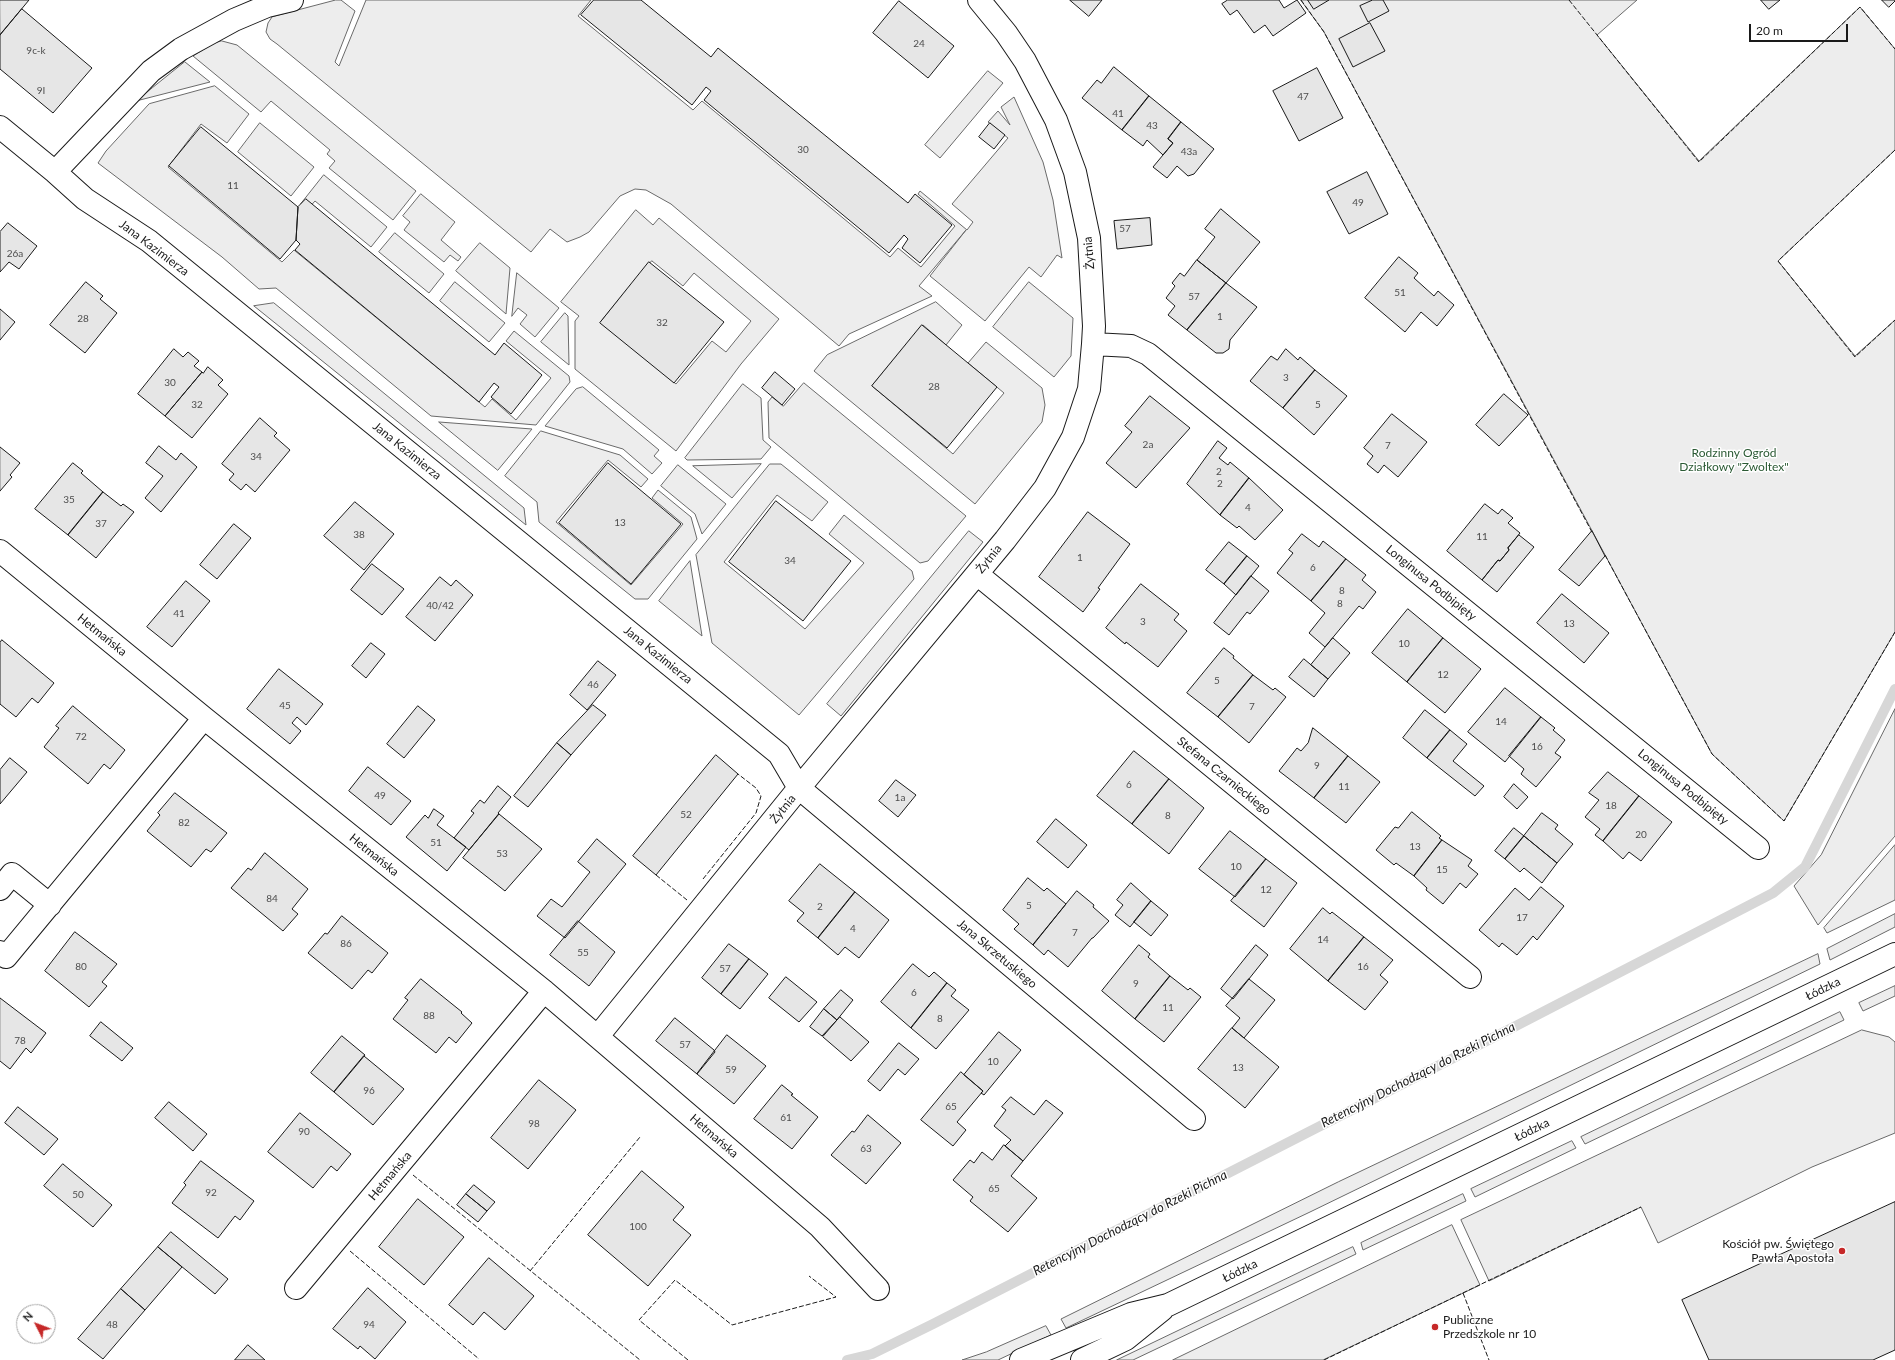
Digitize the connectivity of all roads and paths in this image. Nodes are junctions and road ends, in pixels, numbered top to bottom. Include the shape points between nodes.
1 (292, 0) edge
2 (979, 0) edge
3 (0, 127) edge
4 (55, 172) junction
5 (1093, 344) junction
6 (0, 551) edge
7 (977, 574) junction
8 (204, 718) junction
9 (799, 788) junction
10 (1758, 848) dead end
11 (0, 889) edge
12 (50, 905) junction
13 (0, 952) edge
14 (1895, 954) edge
15 (1470, 977) dead end
16 (544, 991) junction
17 (598, 1036) junction
18 (1194, 1119) dead end
19 (296, 1288) dead end
20 (878, 1288) dead end
21 (1168, 1305) junction
22 (1021, 1360) edge
23 (1082, 1360) edge

1 - 4 street via 267,6 234,20 181,49 151,71
2 - 5 street, Żytnia via 1006,32 1025,61 1056,120 1075,172 1089,238
3 - 4 street, Jana Kazimierza
4 - 9 street, Jana Kazimierza via 85,199 149,241 767,744 779,754
5 - 7 street, Żytnia via 1089,388 1073,437 1045,488
5 - 10 street, Longinusa Podbipięty via 1131,346 1148,354
6 - 8 street, Hetmańska
7 - 9 street, Żytnia
7 - 15 street, Stefana Czarnieckiego
8 - 12 street
8 - 16 street, Hetmańska
9 - 17 street, Żytnia
9 - 18 street, Jana Skrzetuskiego
11 - 12 street via 12,874
12 - 13 street via 6,957
14 - 21 street, Łódzka
16 - 17 street, Hetmańska
16 - 19 street, Hetmańska
17 - 20 street, Hetmańska via 820,1227
21 - 22 street, Łódzka via 1131,1314
21 - 23 street, Łódzka via 1126,1339

